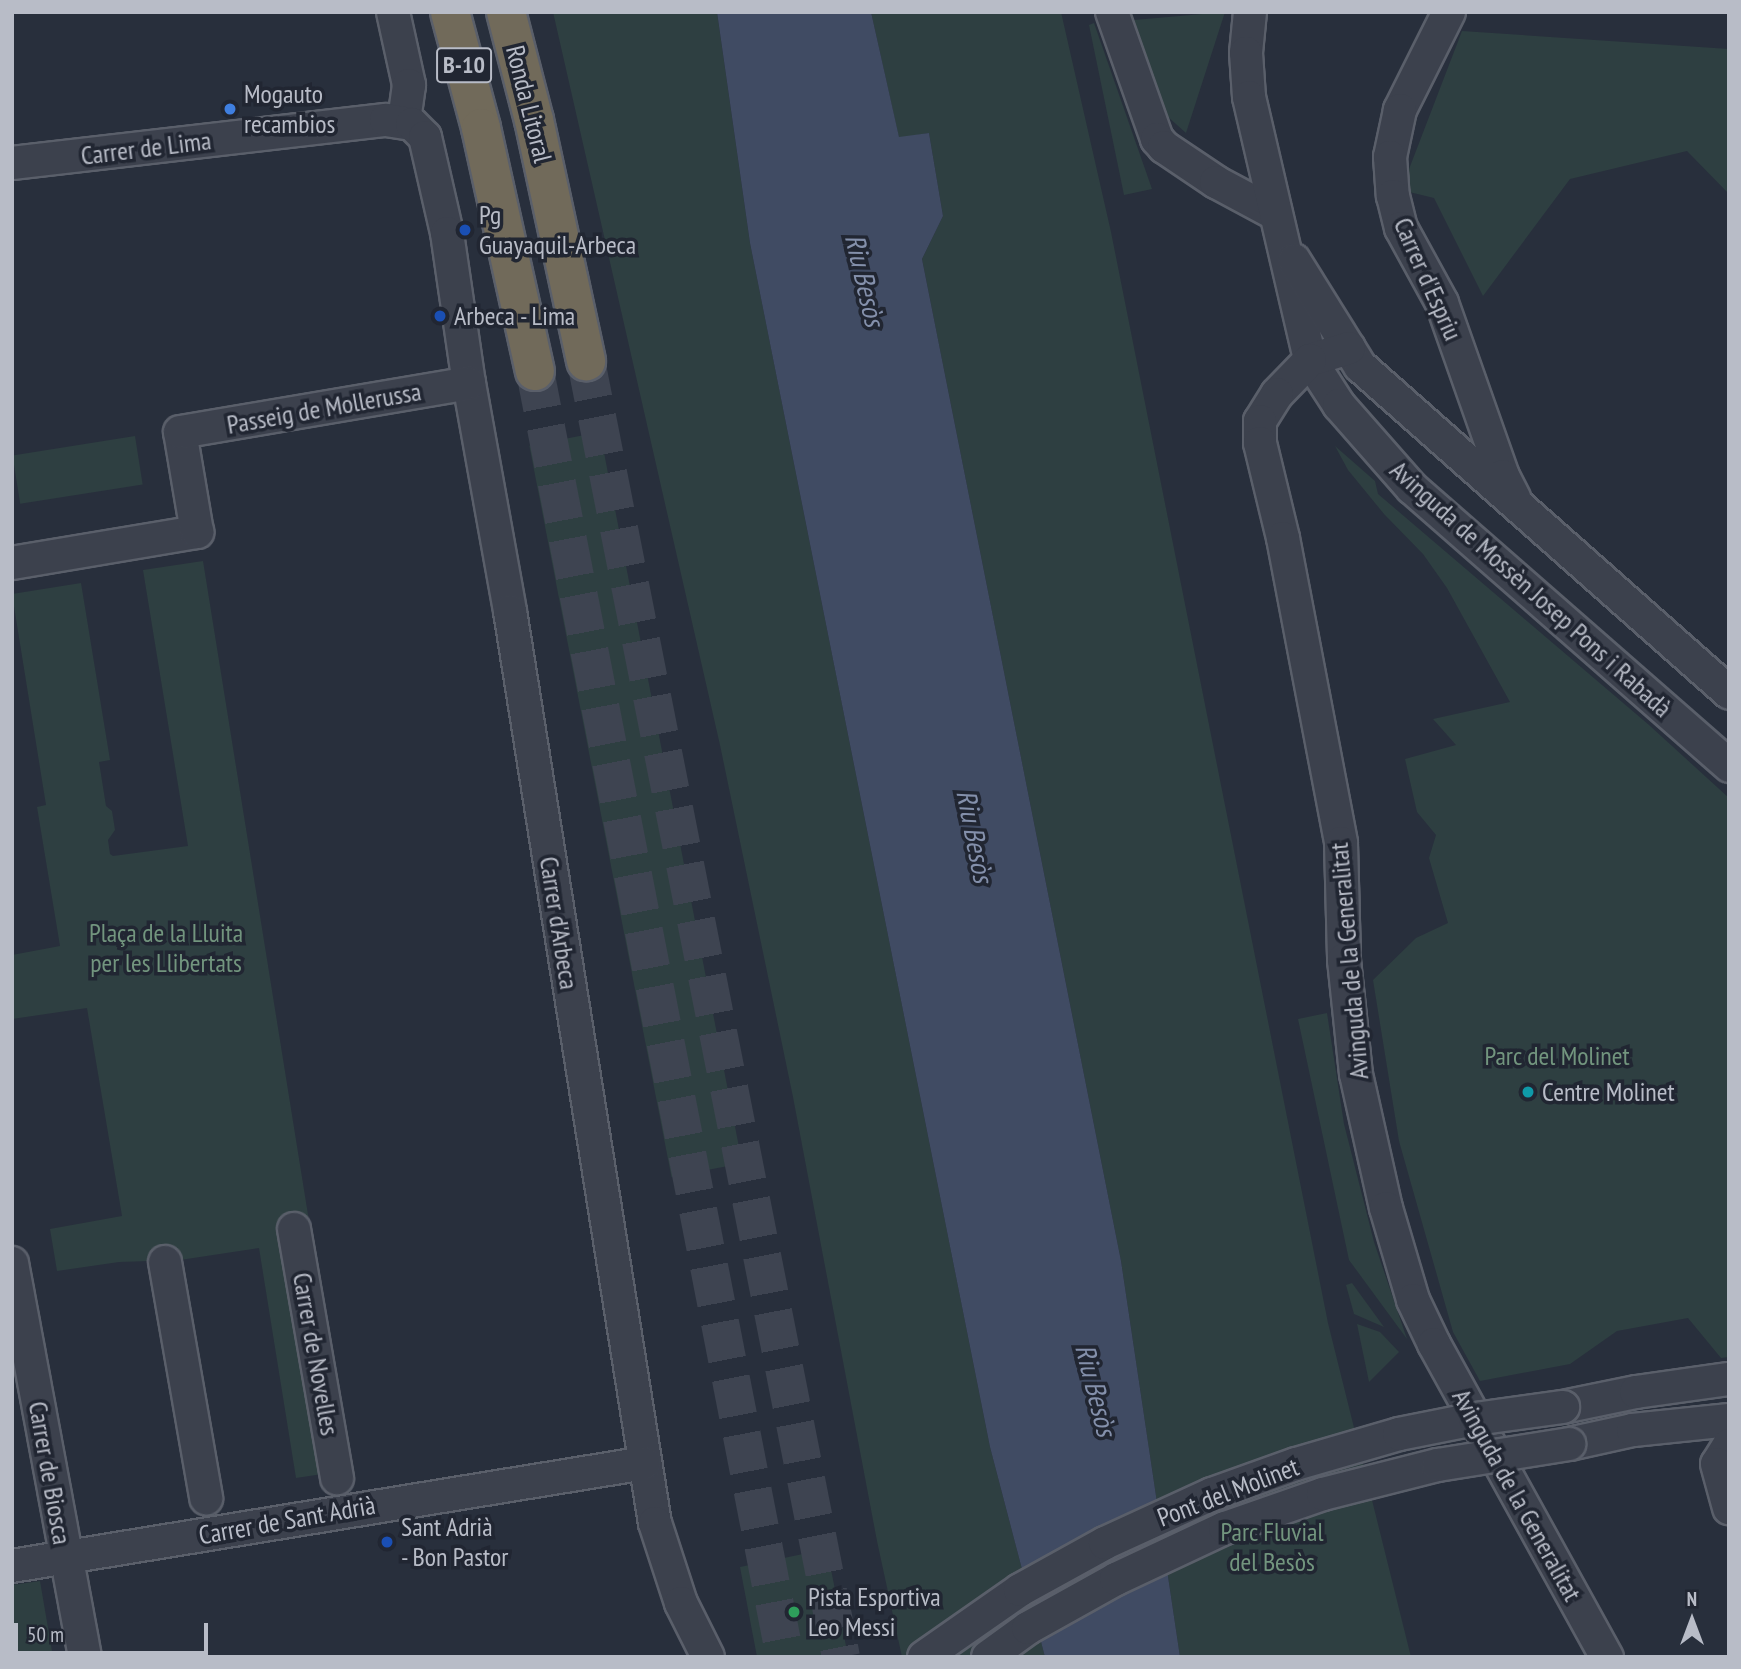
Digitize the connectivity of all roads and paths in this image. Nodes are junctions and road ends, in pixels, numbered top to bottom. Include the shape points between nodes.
1 (393, 12) edge
2 (450, 12) edge
3 (506, 12) edge
4 (1112, 12) edge
5 (1250, 12) edge
6 (1449, 13) edge
7 (404, 121) junction
8 (12, 163) edge
9 (1274, 213) junction
10 (1286, 248) junction
11 (1349, 348) junction
12 (586, 360) tunnel mouth
13 (1311, 360) junction
14 (536, 371) tunnel mouth
15 (469, 383) junction
16 (1518, 506) junction
17 (12, 563) edge
18 (1729, 693) edge
19 (1729, 766) edge
20 (294, 1229) dead end
21 (165, 1262) dead end
22 (12, 1266) edge
23 (1729, 1379) edge
24 (1729, 1398) edge
25 (1563, 1407) junction
26 (1729, 1420) edge
27 (1729, 1439) edge
28 (1569, 1444) junction
29 (1729, 1445) edge
30 (645, 1463) junction
31 (337, 1479) dead end
32 (206, 1498) dead end
33 (1729, 1508) edge
34 (65, 1558) junction
35 (12, 1566) edge
36 (85, 1657) edge
37 (708, 1657) edge
38 (924, 1657) edge
39 (988, 1657) edge
40 (1606, 1657) edge

1 - 7 street via 408,72 410,96
2 - 14 highway, Ronda Litoral / B-10
3 - 12 highway, Ronda Litoral / B-10
4 - 9 street via 1157,139 1216,182
5 - 9 street via 1246,54 1249,97
6 - 16 street, Carrer d'Espriu via 1399,110 1390,157 1393,196 1401,228 1442,303 1503,476
7 - 8 street, Carrer de Lima
7 - 15 street, Carrer d'Arbeca via 419,129 430,152
9 - 10 street, Avinguda de Mossèn Josep Pons i Rabadà
10 - 11 street, Avinguda de Mossèn Josep Pons i Rabadà
10 - 13 street, Avinguda de Mossèn Josep Pons i Rabadà
11 - 13 street, Avinguda de la Generalitat
11 - 16 street, Avinguda de Mossèn Josep Pons i Rabadà via 1360,366
13 - 19 street, Avinguda de Mossèn Josep Pons i Rabadà via 1339,405 1412,488
13 - 40 street, Avinguda de la Generalitat via 1277,394 1260,421 1260,443 1283,538 1341,843 1344,960 1356,1074 1385,1208 1413,1300 1434,1344
15 - 17 street, Passeig de Mollerussa via 180,432 197,531
15 - 30 street, Carrer d'Arbeca via 510,611
16 - 18 street, Avinguda de Mossèn Josep Pons i Rabadà
20 - 31 street, Carrer de Novelles
21 - 32 street
22 - 34 street, Carrer de Biosca
23 - 25 street, Pont del Molinet
24 - 25 street, Pont del Molinet
25 - 38 street, Pont del Molinet, bridge via 1399,1434 1212,1494 1105,1543 1020,1590
26 - 28 street, Pont del Molinet via 1633,1430
27 - 28 street, Pont del Molinet
28 - 39 street, Pont del Molinet, bridge via 1438,1465 1323,1494 1225,1528 1115,1579 1028,1628
29 - 33 street via 1717,1464
30 - 34 street, Carrer de Sant Adrià
30 - 37 street, Carrer d'Arbeca via 655,1523 673,1580
34 - 35 street, Carrer de Sant Adrià
34 - 36 street, Carrer de Biosca

